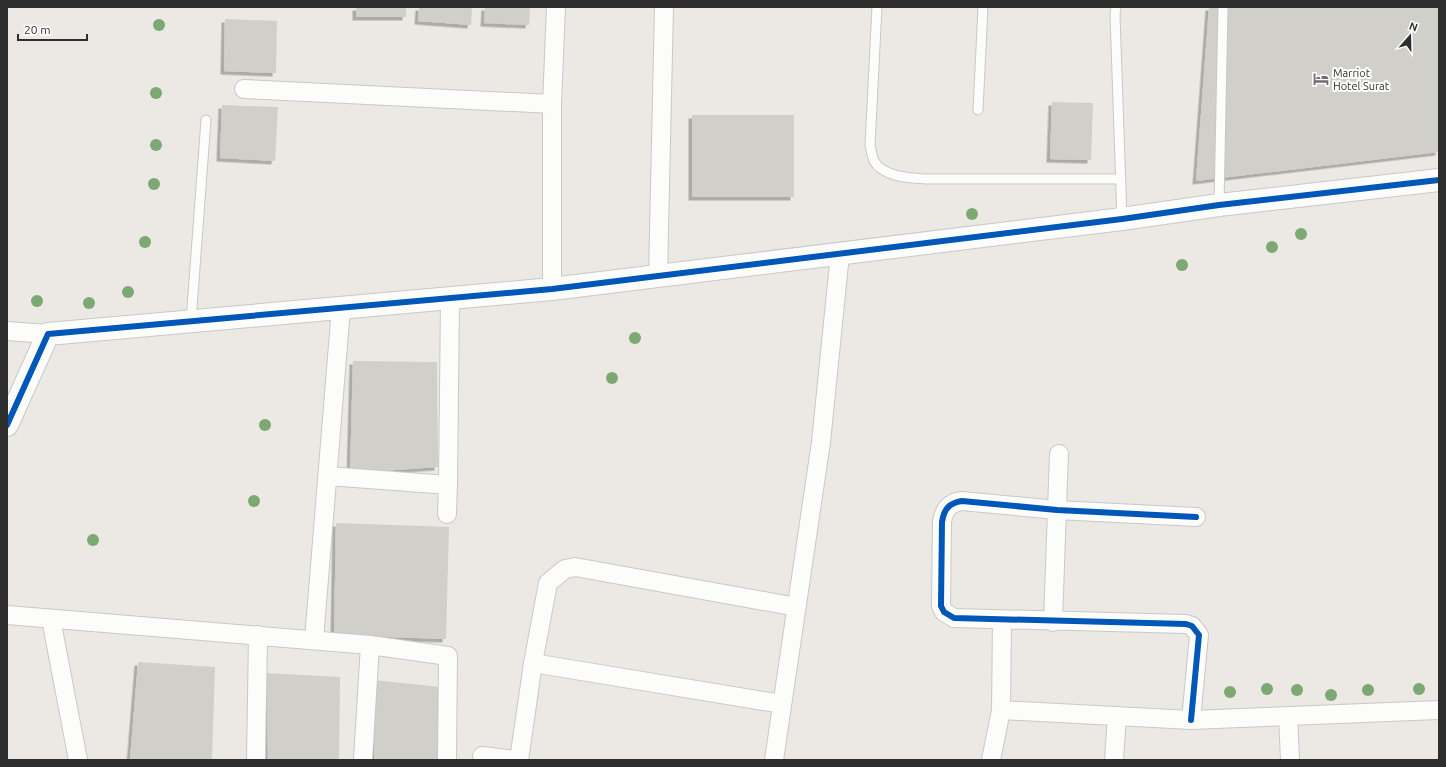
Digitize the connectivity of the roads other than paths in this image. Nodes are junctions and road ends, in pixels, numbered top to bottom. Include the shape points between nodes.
1 (556, 7) edge
2 (664, 7) edge
3 (877, 7) edge
4 (982, 7) edge
5 (1116, 7) edge
6 (1223, 7) edge
7 (244, 89) dead end
8 (552, 104) junction
9 (978, 110) dead end
10 (206, 120) dead end
11 (1121, 179) junction
12 (1439, 180) edge
13 (1218, 205) junction
14 (1122, 219) junction
15 (840, 254) junction
16 (658, 276) junction
17 (552, 289) junction
18 (450, 298) junction
19 (341, 308) junction
20 (191, 321) junction
21 (7, 331) edge
22 (48, 334) junction
23 (7, 425) edge
24 (1059, 454) dead end
25 (328, 476) junction
26 (448, 485) junction
27 (1057, 510) junction
28 (447, 514) dead end
29 (1196, 517) dead end
30 (797, 606) junction
31 (7, 616) edge
32 (51, 619) junction
33 (1002, 621) junction
34 (1053, 622) junction
35 (258, 635) junction
36 (314, 640) junction
37 (370, 644) junction
38 (533, 663) junction
39 (782, 704) junction
40 (1001, 710) junction
41 (1439, 710) edge
42 (1117, 716) junction
43 (1288, 716) junction
44 (1191, 720) junction
45 (482, 756) dead end
46 (78, 760) edge
47 (256, 760) edge
48 (363, 760) edge
49 (447, 760) edge
50 (515, 760) edge
51 (519, 760) edge
52 (774, 760) edge
53 (991, 760) edge
54 (1114, 760) edge
55 (1290, 760) edge

1 - 8 street
2 - 16 street
3 - 11 lane via 870,146 874,161 884,170 904,177 926,179
4 - 9 lane
5 - 11 lane
6 - 13 lane
7 - 8 street
8 - 17 street
10 - 20 lane
11 - 14 lane
12 - 13 street
13 - 14 street
14 - 15 street
15 - 16 street
15 - 30 street via 821,442
16 - 17 street
17 - 18 street
18 - 19 street
18 - 26 street
19 - 20 street
19 - 25 street
20 - 22 street
21 - 22 street
22 - 23 street
24 - 27 street
25 - 26 street
25 - 36 street
26 - 28 street
27 - 29 street
27 - 33 street via 954,502 944,512 941,606 944,612 954,618
27 - 34 street
30 - 38 street via 575,567 565,569 548,583
30 - 39 street
31 - 32 street
32 - 35 street
32 - 46 street
33 - 34 street
33 - 40 street
34 - 44 street via 1192,626 1199,635
35 - 36 street
35 - 47 street
36 - 37 street
37 - 48 street
37 - 49 street via 448,656
38 - 39 street
38 - 51 street
39 - 52 street
40 - 42 street
40 - 53 street
41 - 43 street
42 - 44 street
42 - 54 street
43 - 44 street
43 - 55 street
45 - 50 street

